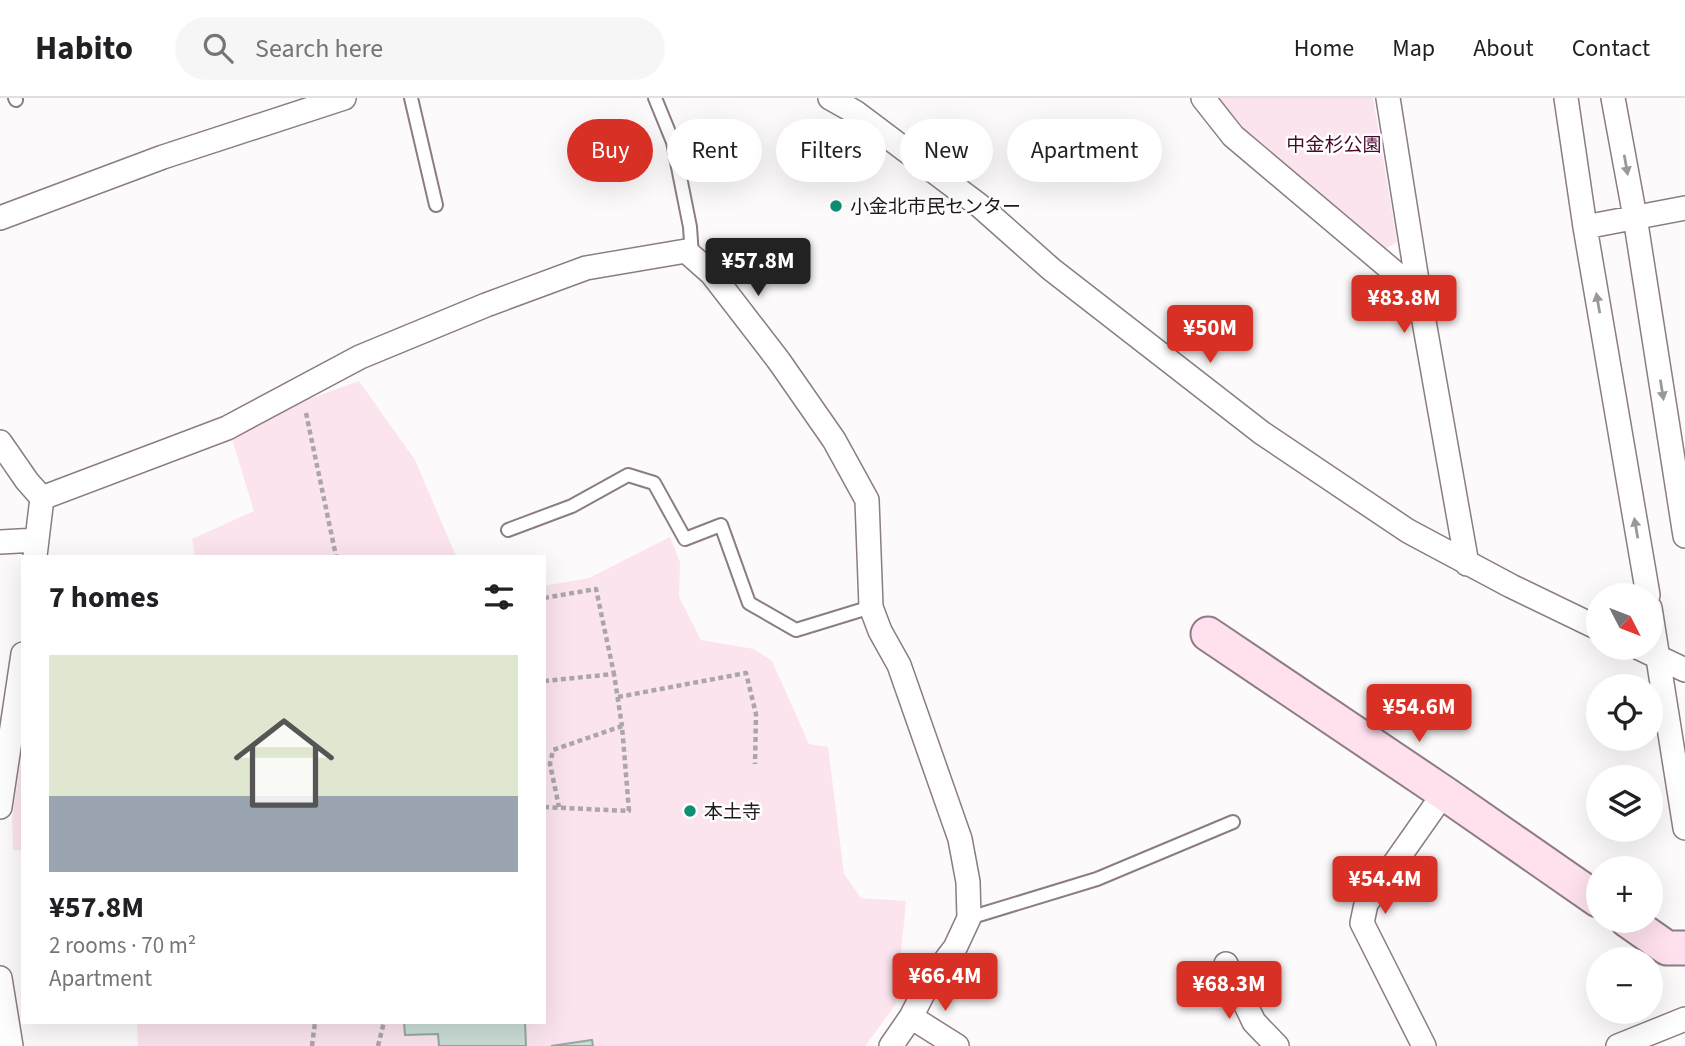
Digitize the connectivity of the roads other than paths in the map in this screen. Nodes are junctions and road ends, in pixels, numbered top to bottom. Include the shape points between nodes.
1 (344, 98) edge
2 (411, 98) edge
3 (655, 98) edge
4 (830, 98) edge
5 (1203, 98) edge
6 (1388, 98) edge
7 (1566, 98) edge
8 (1613, 98) edge
9 (436, 205) dead end
10 (1685, 208) edge
11 (1635, 217) junction
12 (0, 218) edge
13 (1585, 227) junction
14 (692, 257) junction
15 (1419, 293) junction
16 (0, 442) edge
17 (1681, 484) edge
18 (42, 498) junction
19 (509, 530) dead end
20 (1685, 536) edge
21 (0, 542) edge
22 (36, 548) edge
23 (1467, 564) junction
24 (1646, 583) edge
25 (872, 607) junction
26 (1586, 622) edge
27 (1208, 634) dead end
28 (1663, 659) edge
29 (1651, 660) edge
30 (21, 665) edge
31 (1685, 670) edge
32 (1444, 793) junction
33 (0, 807) edge
34 (1233, 822) dead end
35 (1685, 828) edge
36 (1586, 892) edge
37 (969, 918) junction
38 (1645, 933) edge
39 (1685, 948) edge
40 (1226, 964) dead end
41 (0, 978) edge
42 (911, 1017) junction
43 (1685, 1018) edge
44 (10, 1046) edge
45 (891, 1046) edge
46 (957, 1046) edge
47 (1277, 1046) edge
48 (1424, 1046) edge
49 (1618, 1046) edge

1 - 12 street via 292,110
2 - 9 lane
3 - 14 lane via 673,142
4 - 23 street via 980,206 1051,269 1262,433 1408,531
5 - 15 street via 1233,136
6 - 15 street
7 - 13 street
8 -> 11 street
10 - 11 street
11 - 13 street
11 -> 17 street
24 -> 13 street
14 - 18 street via 686,251 586,268 486,305 360,357 227,428
14 - 25 street via 712,274 779,361 834,440 867,500
15 - 23 street
16 - 18 street
17 - 20 street
18 - 22 street
19 - 25 lane via 572,506 628,475 654,483 685,539 721,526 749,603 796,630
21 - 22 street
23 - 26 street
25 - 37 street via 899,665 960,839
27 - 32 street
28 - 31 street
29 - 35 street
30 - 33 street
32 - 36 street
32 - 48 street via 1366,904 1362,923
34 - 37 lane via 1097,879
37 - 42 street
38 - 39 street via 1667,948
40 - 47 street via 1254,1022
41 - 44 street
42 - 45 street
42 - 46 street
43 - 49 street

